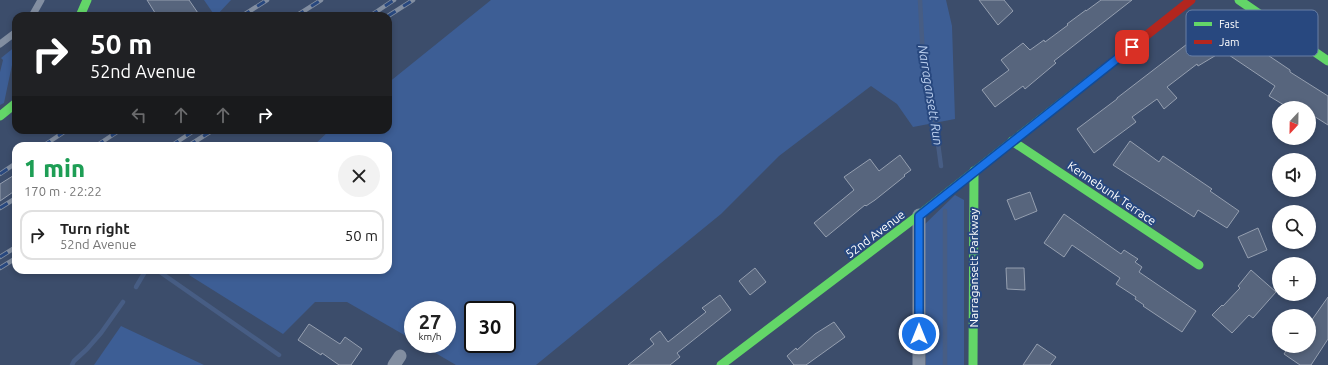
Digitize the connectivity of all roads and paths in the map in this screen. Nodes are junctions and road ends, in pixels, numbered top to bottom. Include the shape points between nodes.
1 (40, 0) edge
2 (87, 0) edge
3 (1191, 0) edge
4 (1239, 0) edge
5 (1254, 10) edge
6 (34, 12) edge
7 (82, 12) edge
8 (12, 35) edge
9 (0, 44) edge
10 (1318, 54) edge
11 (1328, 61) edge
12 (12, 106) edge
13 (0, 116) edge
14 (1012, 141) junction
15 (974, 171) junction
16 (919, 216) junction
17 (1199, 265) dead end
18 (721, 365) edge
19 (919, 365) edge
20 (973, 365) edge

1 - 6 lane
2 - 7 main road
3 - 14 main road, 52nd Avenue
4 - 5 main road
8 - 9 lane
10 - 11 main road
12 - 13 main road
14 - 15 main road, 52nd Avenue
14 - 17 main road, Kennebunk Terrace
15 - 16 main road, 52nd Avenue
15 - 20 main road, Narragansett Parkway
16 - 18 main road, 52nd Avenue
16 - 19 street

